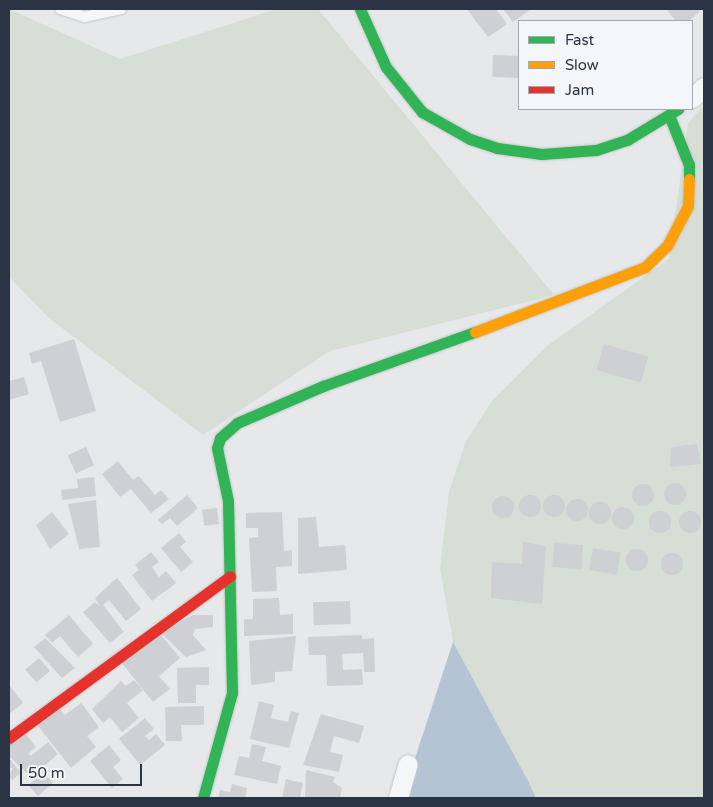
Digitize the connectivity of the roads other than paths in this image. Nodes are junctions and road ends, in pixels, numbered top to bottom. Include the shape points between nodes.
1 (60, 9) edge
2 (121, 9) edge
3 (360, 9) edge
4 (704, 87) edge
5 (693, 97) edge
6 (673, 112) edge
7 (230, 576) junction
8 (9, 738) edge
9 (408, 764) dead end
10 (203, 798) edge
11 (398, 798) edge

1 - 2 lane via 84,17
3 - 6 street via 386,68 402,91 436,122 497,148 542,154 596,150 627,140
4 - 5 street
6 - 7 street via 689,165 688,206 667,246 645,267 610,283 323,386 228,430 217,448 227,480
7 - 8 street
7 - 10 street via 229,717
9 - 11 street

